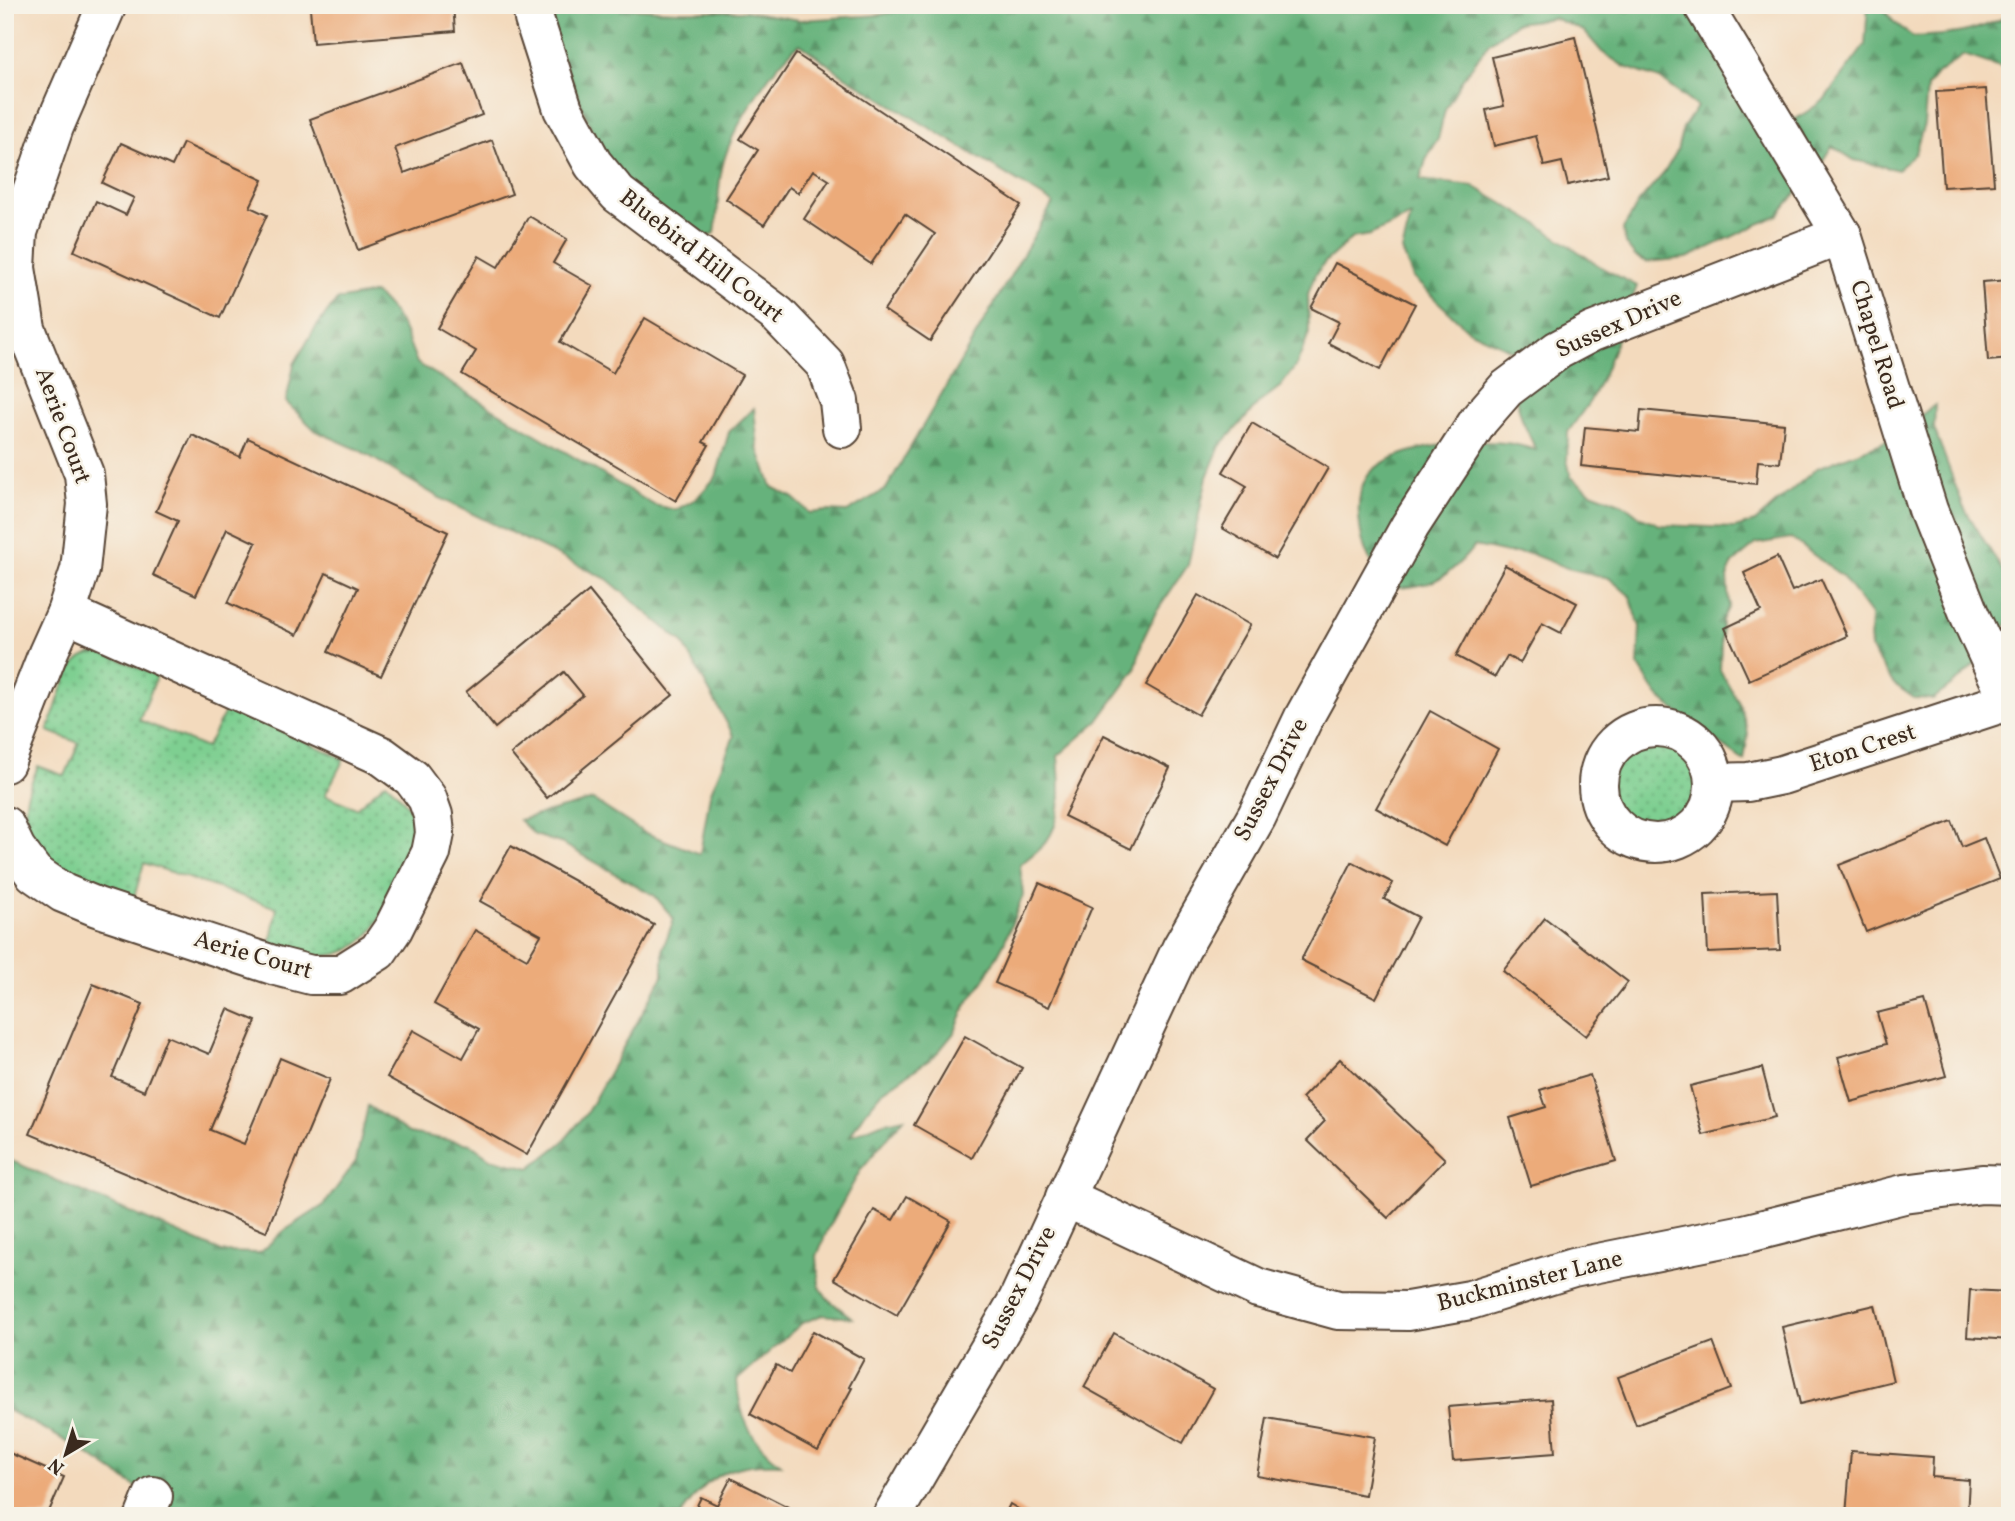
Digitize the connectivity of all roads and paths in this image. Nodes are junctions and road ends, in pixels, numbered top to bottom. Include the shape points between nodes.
1 (107, 5) edge
2 (532, 5) edge
3 (1703, 5) edge
4 (1842, 235) junction
5 (842, 428) dead end
6 (66, 613) junction
7 (2009, 702) edge
8 (5, 763) edge
9 (1715, 783) dead end
10 (5, 826) edge
11 (2010, 1185) edge
12 (1066, 1197) junction
13 (892, 1516) edge

1 - 6 street, Aerie Court via 54,127 18,232 16,268 26,329 84,474 87,504 80,570
2 - 5 street, Bluebird Hill Court via 563,109 593,163 618,194 778,315 825,364 839,401
3 - 4 street, Chapel Road
4 - 7 street, Chapel Road via 1928,510
4 - 12 street, Sussex Drive via 1580,338 1506,389 1479,420 1410,526 1304,717 1257,816 1181,949
6 - 8 street, Aerie Court
6 - 10 street, Aerie Court via 382,756 412,778 427,798 435,833 431,853 378,951 340,975 311,975 63,894 34,873
7 - 9 street, Eton Crest via 1782,775
11 - 12 street, Buckminster Lane via 1904,1194 1744,1234 1573,1268 1470,1300 1408,1311 1338,1310 1258,1288
12 - 13 street, Sussex Drive via 1018,1300

